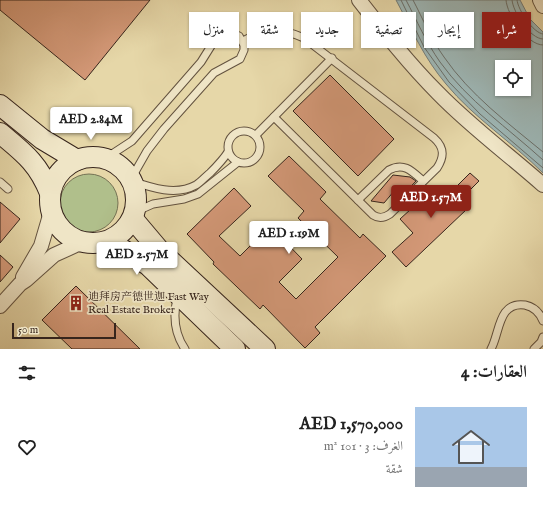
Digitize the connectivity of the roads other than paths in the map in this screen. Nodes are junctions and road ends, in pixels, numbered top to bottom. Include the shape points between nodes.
1 (359, 0) edge
2 (540, 0) edge
3 (543, 6) edge
4 (243, 41) junction
5 (332, 58) junction
6 (0, 105) edge
7 (274, 117) junction
8 (0, 133) edge
9 (256, 135) junction
10 (228, 152) junction
11 (106, 158) junction
12 (77, 160) junction
13 (238, 162) junction
14 (132, 180) junction
15 (423, 181) junction
16 (0, 182) edge
17 (543, 185) edge
18 (8, 189) dead end
19 (358, 200) junction
20 (51, 202) junction
21 (134, 216) junction
22 (94, 243) junction
23 (20, 284) junction
24 (178, 294) junction
25 (0, 306) edge
26 (543, 321) edge
27 (543, 337) edge
28 (185, 349) edge
29 (235, 349) edge
30 (265, 349) edge
31 (491, 349) edge
32 (534, 349) edge

1 - 17 street via 438,93
2 - 3 street
4 - 5 lane via 266,31 285,31 304,38
4 - 11 lane via 240,36 230,32 216,38 201,62 138,134 126,146
4 - 14 lane via 244,50 240,59 214,73 164,129 147,151
5 - 7 lane
5 - 15 lane via 440,144 442,160
6 - 12 street via 42,139
7 - 9 lane
7 - 19 lane
8 - 20 street via 38,168 45,178
9 - 10 lane via 246,130 235,132 228,141
9 - 13 lane via 260,144 259,154 248,163
10 - 13 lane
10 - 14 lane via 200,182 183,190 153,188
11 - 12 street via 91,157
11 - 14 street via 125,170
12 - 20 street via 59,173 54,182
13 - 21 lane via 198,194 154,204
14 - 21 street via 137,196
15 - 19 lane via 409,168 393,167
15 - 19 lane via 387,217 373,215
16 - 18 lane
20 - 22 street via 56,223 64,232 73,239
20 - 23 street via 40,246
21 - 22 street via 128,227 113,240
21 - 30 street via 140,229 160,251
22 - 23 street via 76,245 54,255
22 - 24 street via 115,245 138,257
23 - 25 street
24 - 28 lane via 174,310 175,321
24 - 29 street
26 - 31 lane via 538,312 527,306 510,308 502,317
27 - 32 lane

